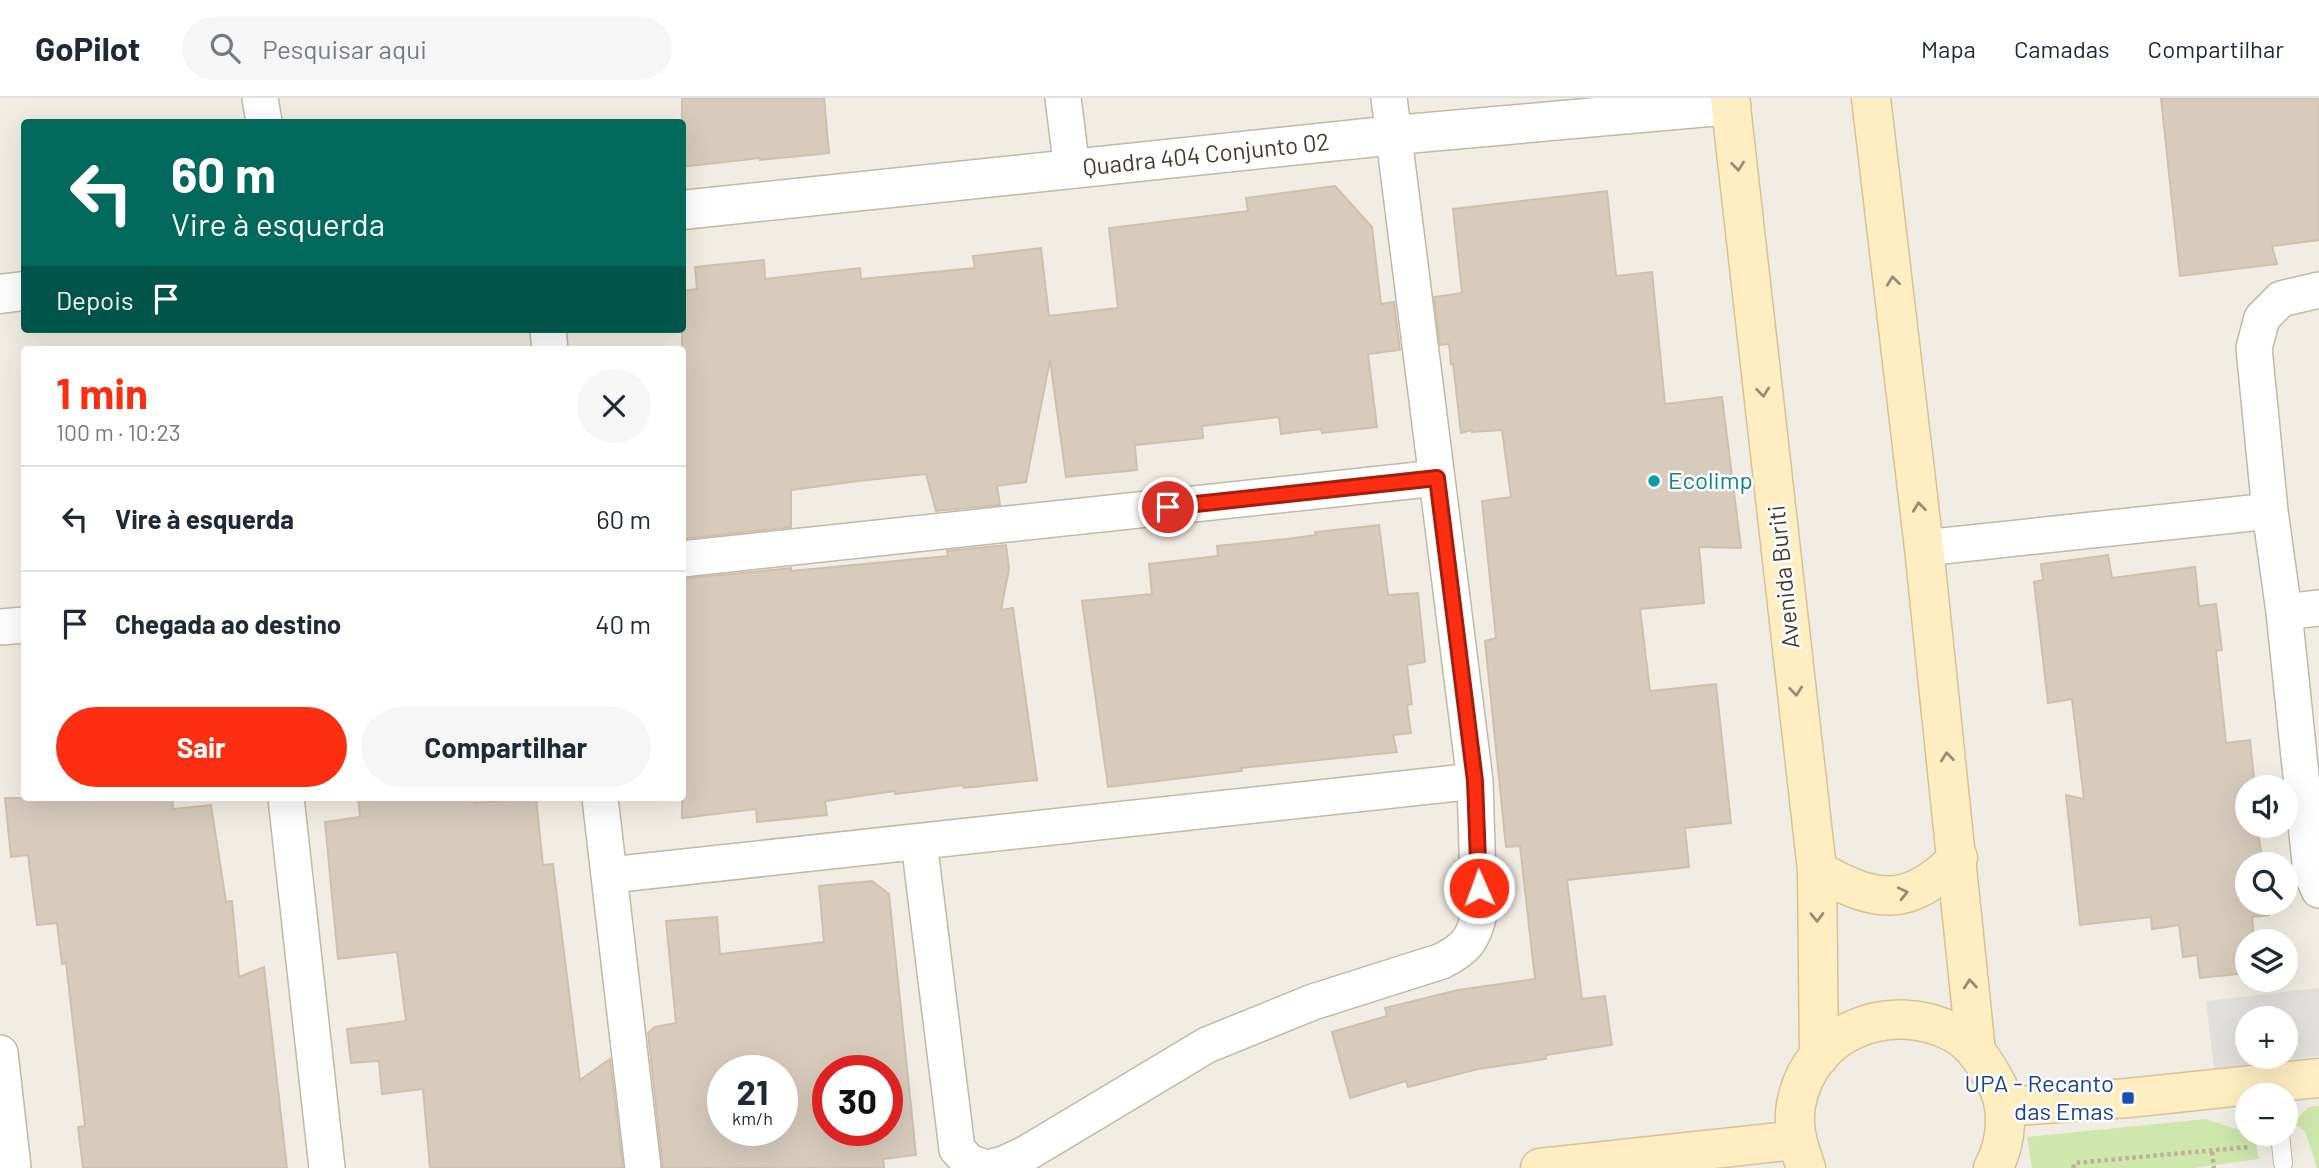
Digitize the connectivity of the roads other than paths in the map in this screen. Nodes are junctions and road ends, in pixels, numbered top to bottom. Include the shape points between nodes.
1 (260, 98) edge
2 (1063, 98) edge
3 (1389, 98) edge
4 (1871, 98) edge
5 (1730, 102) edge
6 (264, 119) edge
7 (1395, 135) junction
8 (1072, 169) junction
9 (686, 210) edge
10 (2319, 290) edge
11 (21, 291) edge
12 (0, 294) edge
13 (1437, 478) junction
14 (2270, 511) junction
15 (1924, 548) junction
16 (686, 559) edge
17 (2319, 608) edge
18 (2284, 612) junction
19 (21, 625) edge
20 (0, 627) edge
21 (1475, 781) junction
22 (286, 801) edge
23 (600, 801) edge
24 (919, 842) junction
25 (1958, 858) junction
26 (1817, 870) junction
27 (610, 874) junction
28 (2319, 890) edge
29 (1976, 1052) junction
30 (0, 1053) edge
31 (1819, 1057) junction
32 (2319, 1078) edge
33 (2298, 1083) edge
34 (2235, 1091) edge
35 (2004, 1107) junction
36 (2281, 1146) edge
37 (1801, 1154) edge
38 (2283, 1163) dead end
39 (13, 1168) edge
40 (327, 1168) edge
41 (643, 1168) edge
42 (986, 1168) edge
43 (1540, 1168) edge
44 (1993, 1168) edge

1 - 6 street
2 - 8 street
3 - 7 street
15 -> 4 main road, Avenida Buriti
5 - 7 street, Quadra 404 Conjunto 02
5 -> 26 main road, Avenida Buriti
7 - 8 street, Quadra 404 Conjunto 02
7 - 13 street
8 - 9 street, Quadra 404 Conjunto 02
10 - 14 street via 2281,299 2262,318 2254,348
11 - 12 street
13 - 16 street
13 - 21 street
14 - 15 street
14 - 18 street
25 -> 15 main road, Avenida Buriti
17 - 18 street
18 - 28 street via 2311,872
19 - 20 street
21 - 24 street
21 - 42 street via 1479,915 1472,937 1461,951 1313,1002 1207,1045 1027,1153
22 - 40 street
23 - 27 street
24 - 27 street
24 - 42 street via 957,1149 969,1162
26 -> 25 main road via 1849,889 1888,897 1917,890 1941,876
29 -> 25 main road, Avenida Buriti
26 -> 31 main road, Avenida Buriti
27 - 41 street
29 - 31 main road, Avenida Buriti via 1956,1034 1923,1020 1889,1018 1855,1027
29 - 35 main road, Avenida Buriti via 1999,1087
30 - 39 street
31 - 37 main road, Avenida Buriti via 1807,1074 1796,1106
32 - 33 main road
34 - 35 main road
35 - 44 main road, Avenida Buriti via 2000,1156
36 - 38 lane
37 - 43 main road

